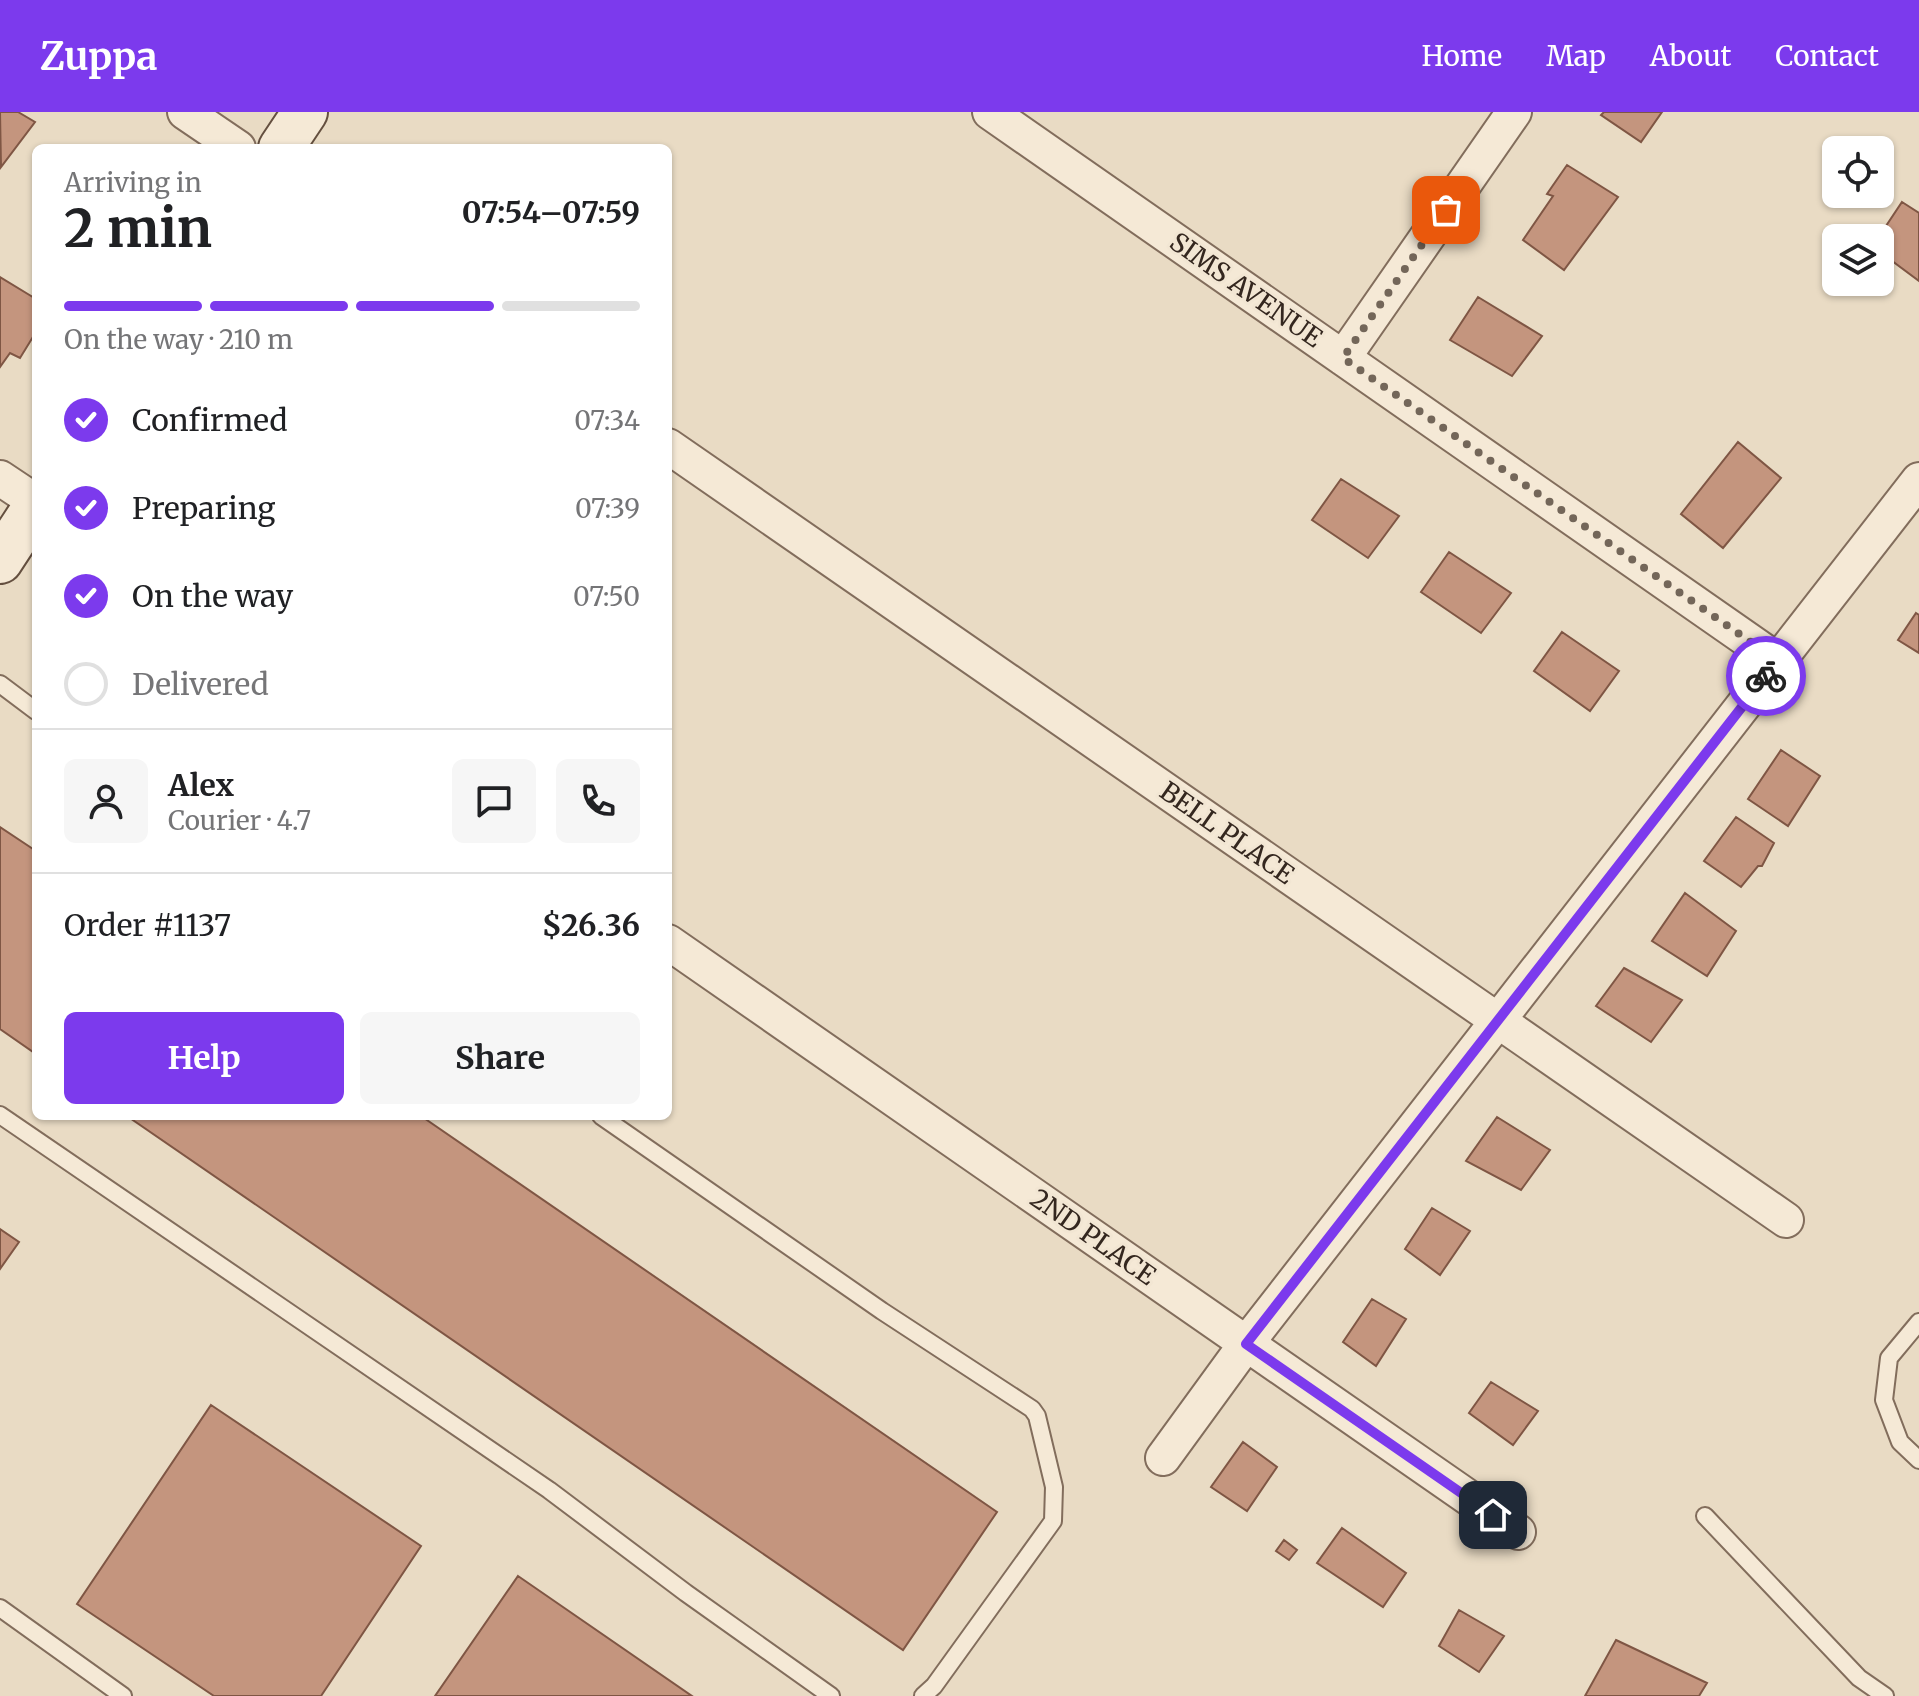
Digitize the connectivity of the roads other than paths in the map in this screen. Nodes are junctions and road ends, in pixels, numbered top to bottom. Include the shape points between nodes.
1 (185, 112) edge
2 (305, 112) edge
3 (990, 112) edge
4 (1514, 112) edge
5 (232, 144) edge
6 (284, 144) edge
7 (1343, 358) junction
8 (672, 449) edge
9 (0, 478) edge
10 (1919, 480) edge
11 (32, 501) edge
12 (32, 510) edge
13 (0, 561) edge
14 (1778, 661) junction
15 (0, 684) edge
16 (32, 708) edge
17 (672, 945) edge
18 (1498, 1021) junction
19 (0, 1115) edge
20 (607, 1120) edge
21 (1786, 1220) dead end
22 (1919, 1322) edge
23 (1246, 1344) junction
24 (1163, 1458) dead end
25 (1919, 1460) edge
26 (1705, 1516) dead end
27 (1518, 1532) dead end
28 (0, 1608) edge
29 (123, 1696) edge
30 (831, 1696) edge
31 (923, 1696) edge
32 (1885, 1696) edge

1 - 5 street
2 - 6 street
3 - 7 street, SIMS AVENUE
4 - 7 street
7 - 14 street, SIMS AVENUE
8 - 18 street, BELL PLACE
9 - 11 street
10 - 14 street
12 - 13 street
14 - 18 street
15 - 16 lane
17 - 23 street, 2ND PLACE
18 - 21 street, BELL PLACE
18 - 23 street
19 - 30 lane via 549,1490
20 - 31 lane via 1037,1416 1054,1487 1053,1521
22 - 25 lane via 1889,1358 1884,1400 1900,1442
23 - 24 street
23 - 27 street, 2ND PLACE
26 - 32 lane via 1859,1678
28 - 29 lane

